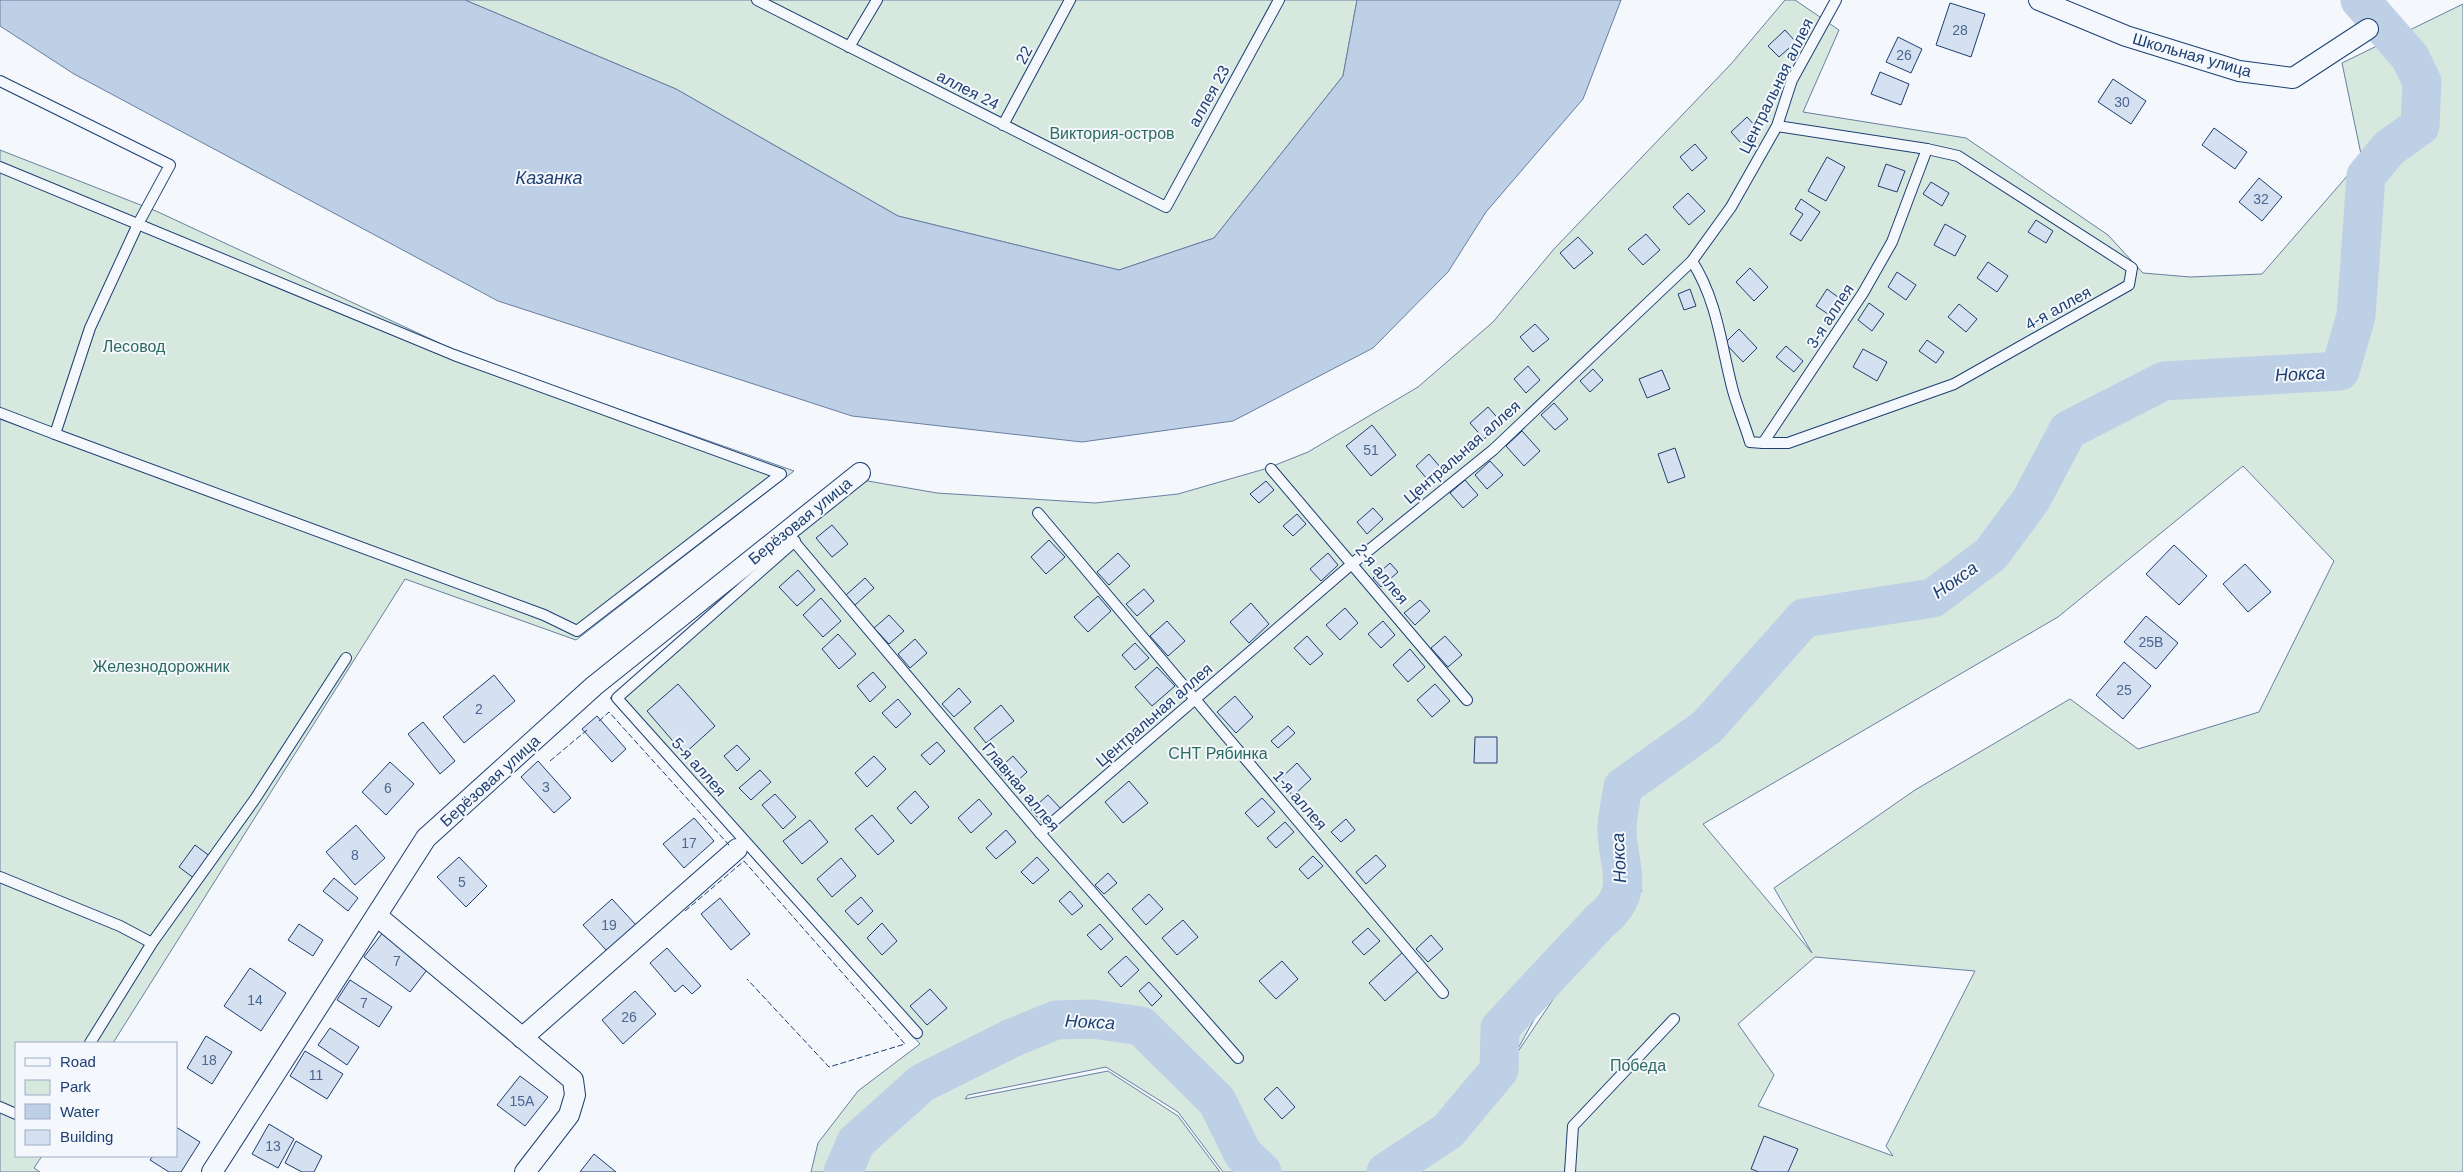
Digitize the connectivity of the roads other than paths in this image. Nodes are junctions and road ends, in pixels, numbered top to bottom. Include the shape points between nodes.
1 (757, 0) edge
2 (876, 0) edge
3 (1070, 0) edge
4 (1279, 0) edge
5 (1836, 0) edge
6 (2039, 0) edge
7 (2368, 29) dead end
8 (850, 47) junction
9 (0, 80) edge
10 (1003, 125) junction
11 (1777, 126) junction
12 (1927, 149) junction
13 (0, 167) edge
14 (1166, 207) joint
15 (138, 224) junction
16 (1692, 261) junction
17 (0, 413) edge
18 (55, 434) junction
19 (1763, 443) junction
20 (1271, 469) dead end
21 (860, 473) dead end
22 (1038, 513) dead end
23 (791, 537) junction
24 (1353, 563) junction
25 (346, 658) dead end
26 (1195, 700) junction
27 (1467, 700) dead end
28 (1040, 833) junction
29 (737, 848) dead end
30 (0, 877) edge
31 (377, 916) junction
32 (152, 943) junction
33 (1443, 993) dead end
34 (1674, 1020) dead end
35 (917, 1033) dead end
36 (522, 1038) junction
37 (91, 1042) edge
38 (1238, 1058) dead end
39 (0, 1107) edge
40 (15, 1114) edge
41 (212, 1172) edge
42 (525, 1172) edge
43 (1570, 1172) edge

1 - 8 lane, аллея 24
2 - 8 lane
3 - 10 lane, 22
4 - 14 lane, аллея 23
5 - 11 lane, Центральная аллея via 1792,80
6 - 7 street, Школьная улица via 2136,39 2239,70 2293,78
8 - 10 lane, аллея 24
9 - 15 lane via 170,165
10 - 14 lane, аллея 24
11 - 12 lane
11 - 16 lane, Центральная аллея via 1731,207
12 - 19 lane, 3-я аллея via 1892,242 1863,293
12 - 19 lane, 4-я аллея via 1958,156 2132,268 2129,285 1954,384 1788,443
13 - 15 lane
15 - 18 lane via 90,328
15 - 18 lane via 454,355 781,474 577,630
16 - 19 lane via 1708,290 1733,392 1750,442
16 - 24 lane, Центральная аллея via 1493,450
17 - 18 lane
20 - 24 lane, 2-я аллея
21 - 23 street, Берёзовая улица
22 - 26 lane, 1-я аллея
23 - 28 lane, Главная аллея
23 - 31 street, Берёзовая улица via 594,686 426,838
23 - 35 lane, 5-я аллея via 617,698
24 - 26 lane, Центральная аллея
24 - 27 lane, 2-я аллея
25 - 32 lane via 255,799
26 - 28 lane, Центральная аллея
26 - 33 lane, 1-я аллея
28 - 38 lane, Главная аллея
29 - 36 street
30 - 32 lane via 120,926
31 - 36 street
31 - 41 street, Берёзовая улица
32 - 37 lane
34 - 43 lane via 1573,1126
36 - 42 street via 573,1080 575,1095 569,1115
39 - 40 lane

